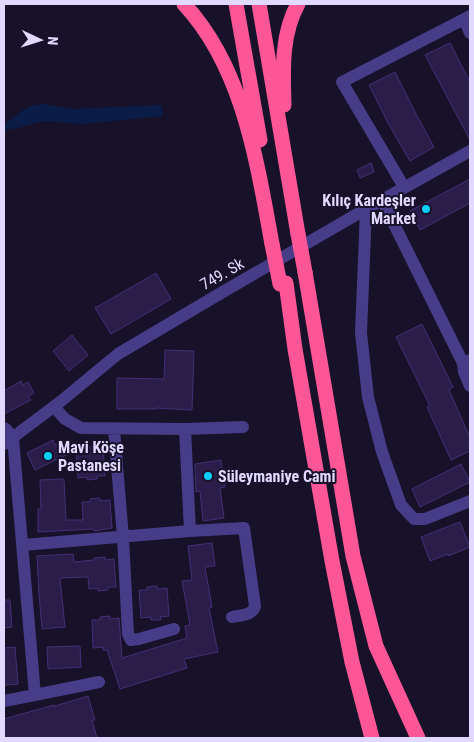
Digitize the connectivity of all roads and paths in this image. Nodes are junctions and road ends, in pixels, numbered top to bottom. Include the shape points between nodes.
1 (184, 4) edge
2 (236, 4) edge
3 (259, 4) edge
4 (298, 4) edge
5 (467, 18) edge
6 (470, 33) edge
7 (470, 151) edge
8 (404, 188) junction
9 (382, 200) junction
10 (366, 209) junction
11 (297, 228) junction
12 (275, 244) junction
13 (466, 365) edge
14 (470, 386) edge
15 (54, 407) junction
16 (243, 427) dead end
17 (114, 429) junction
18 (185, 429) junction
19 (7, 437) edge
20 (470, 501) edge
21 (190, 531) junction
22 (123, 537) junction
23 (23, 546) junction
24 (232, 617) dead end
25 (174, 628) dead end
26 (99, 682) dead end
27 (35, 695) junction
28 (4, 701) edge
29 (372, 738) edge
30 (418, 738) edge

1 - 12 highway via 214,43 232,80 250,134
2 - 12 highway
3 - 11 highway
4 - 11 highway via 285,42 283,77
5 - 6 street
5 - 8 street via 342,82
7 - 8 street, 749. Sk
8 - 9 street, 749. Sk
9 - 10 street, 749. Sk
9 - 13 street
10 - 15 street, 749. Sk via 118,354
10 - 20 street via 361,333 368,397 382,452 402,505 414,519 425,519
11 - 30 highway, bridge via 353,556 376,646
12 - 29 highway via 332,561 352,662
13 - 14 street
15 - 17 street via 65,419 81,428
15 - 19 street, 749. Sk
16 - 18 street
17 - 18 street
17 - 22 street
18 - 21 street
19 - 23 street
21 - 22 street
21 - 24 street via 244,528 255,606 250,614
22 - 23 street
22 - 25 street via 128,634 131,640
23 - 27 street
26 - 27 street
27 - 28 street

